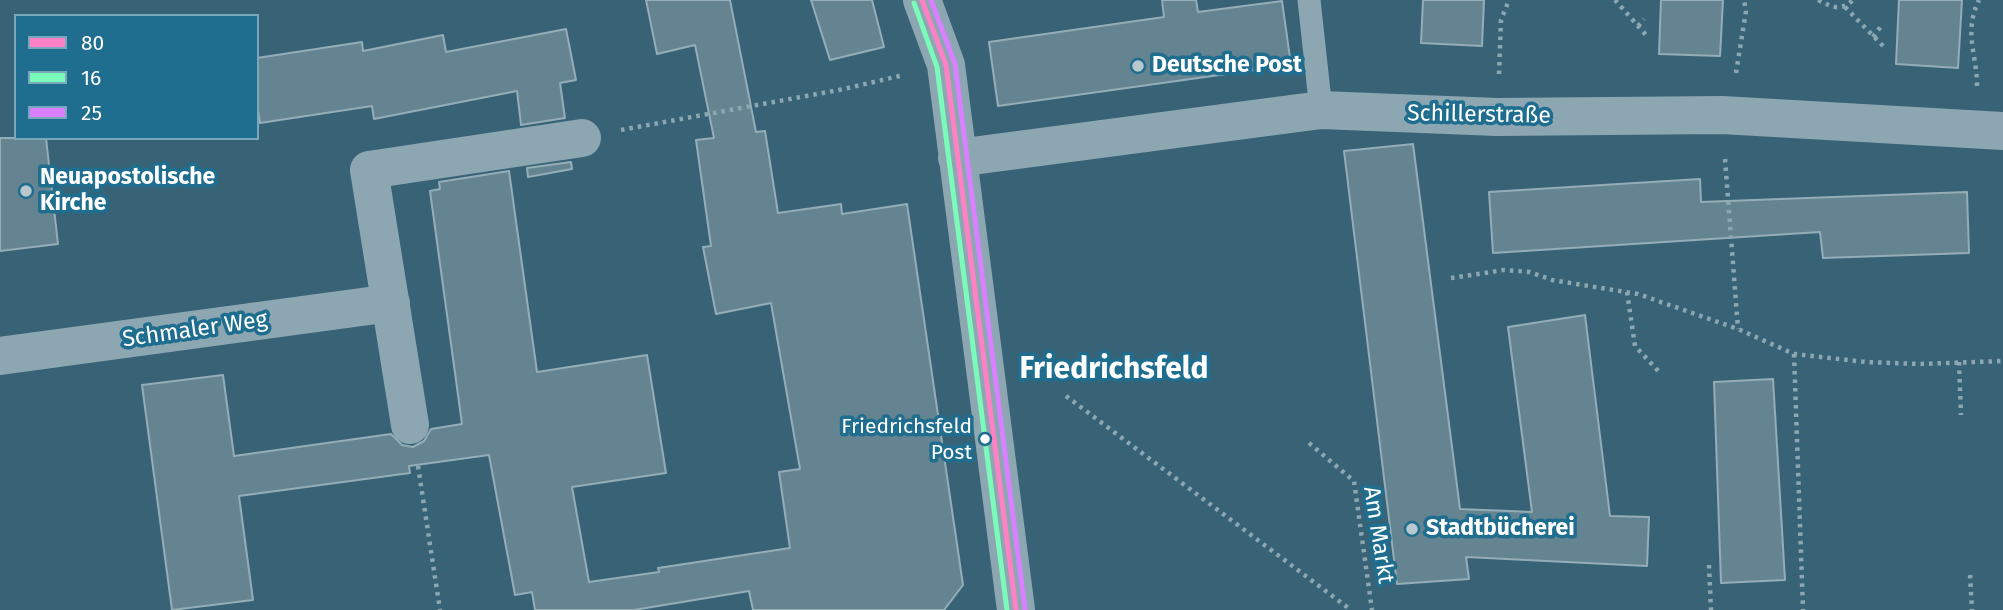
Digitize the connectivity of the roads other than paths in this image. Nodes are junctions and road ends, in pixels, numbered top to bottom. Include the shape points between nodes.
1 (922, 0) edge
2 (1309, 0) edge
3 (1321, 110) junction
4 (1989, 130) edge
5 (582, 138) road end
6 (957, 158) junction
7 (391, 303) junction
8 (0, 356) edge
9 (410, 425) road end
10 (1016, 610) edge

1 - 6 street via 946,65
2 - 3 lane
3 - 4 street, Schillerstraße via 1497,117 1727,115
3 - 6 street, Schillerstraße
5 - 7 street via 369,170
6 - 10 street
7 - 8 street, Schmaler Weg
7 - 9 street

